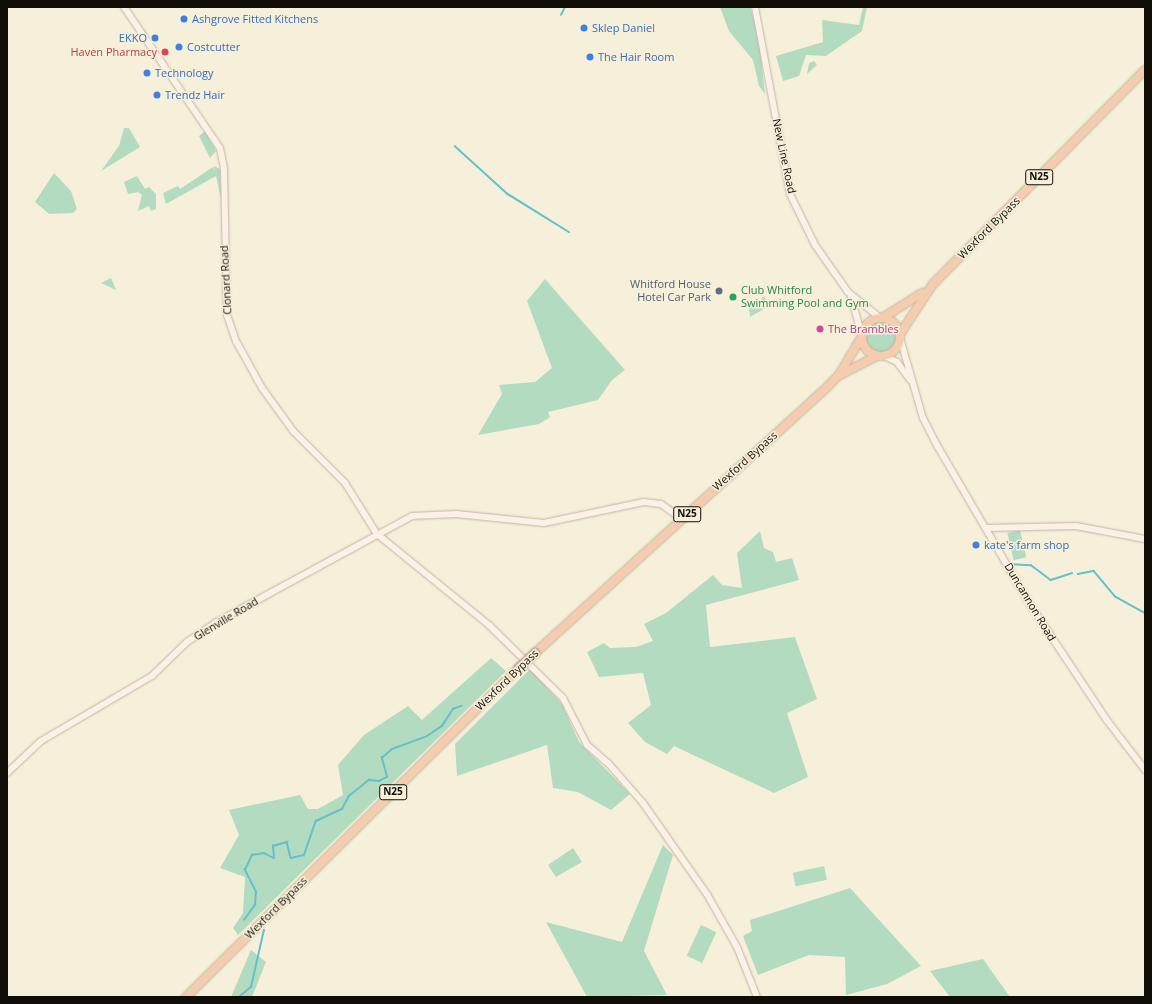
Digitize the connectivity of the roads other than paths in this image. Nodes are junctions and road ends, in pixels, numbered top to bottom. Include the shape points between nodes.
1 (124, 7) edge
2 (755, 7) edge
3 (1145, 70) edge
4 (933, 284) junction
5 (848, 292) junction
6 (882, 317) junction
7 (861, 336) junction
8 (900, 336) junction
9 (881, 356) junction
10 (839, 375) junction
11 (910, 381) junction
12 (682, 518) junction
13 (986, 528) junction
14 (377, 534) junction
15 (1145, 539) edge
16 (1145, 770) edge
17 (7, 773) edge
18 (186, 997) edge
19 (757, 997) edge

1 - 14 street, Clonard Road via 220,148 224,181 226,303 236,341 280,415 345,483
2 - 5 street, New Line Road via 790,194 807,232
3 - 4 highway, Wexford Bypass / N25
4 - 6 highway, Wexford Bypass / N25
4 - 8 highway, Wexford Bypass / N25 via 909,316
5 - 6 street, New Line Road
5 - 7 street, New Line Road
6 - 7 highway, N25 via 868,322
6 - 8 highway via 895,323
7 - 9 highway via 866,350
7 - 10 highway, Wexford Bypass / N25
8 - 9 highway, N25 via 895,349
8 - 11 street, Duncannon Road
9 - 10 highway, Wexford Bypass / N25
9 - 11 street, Duncannon Road via 897,362
10 - 12 highway, Wexford Bypass / N25
11 - 13 street, Duncannon Road via 925,422
12 - 14 street, Glenville Road via 661,504 644,502 544,523 428,514 412,516
12 - 18 highway, Wexford Bypass / N25, bridge via 519,668
13 - 15 street via 1076,526
13 - 16 street, Duncannon Road via 1029,603 1106,719
14 - 17 street, Glenville Road via 216,623 187,642 152,676 41,741
14 - 19 street, Clonard Road via 489,625 563,698 587,745 608,763 643,803 704,891 737,946

